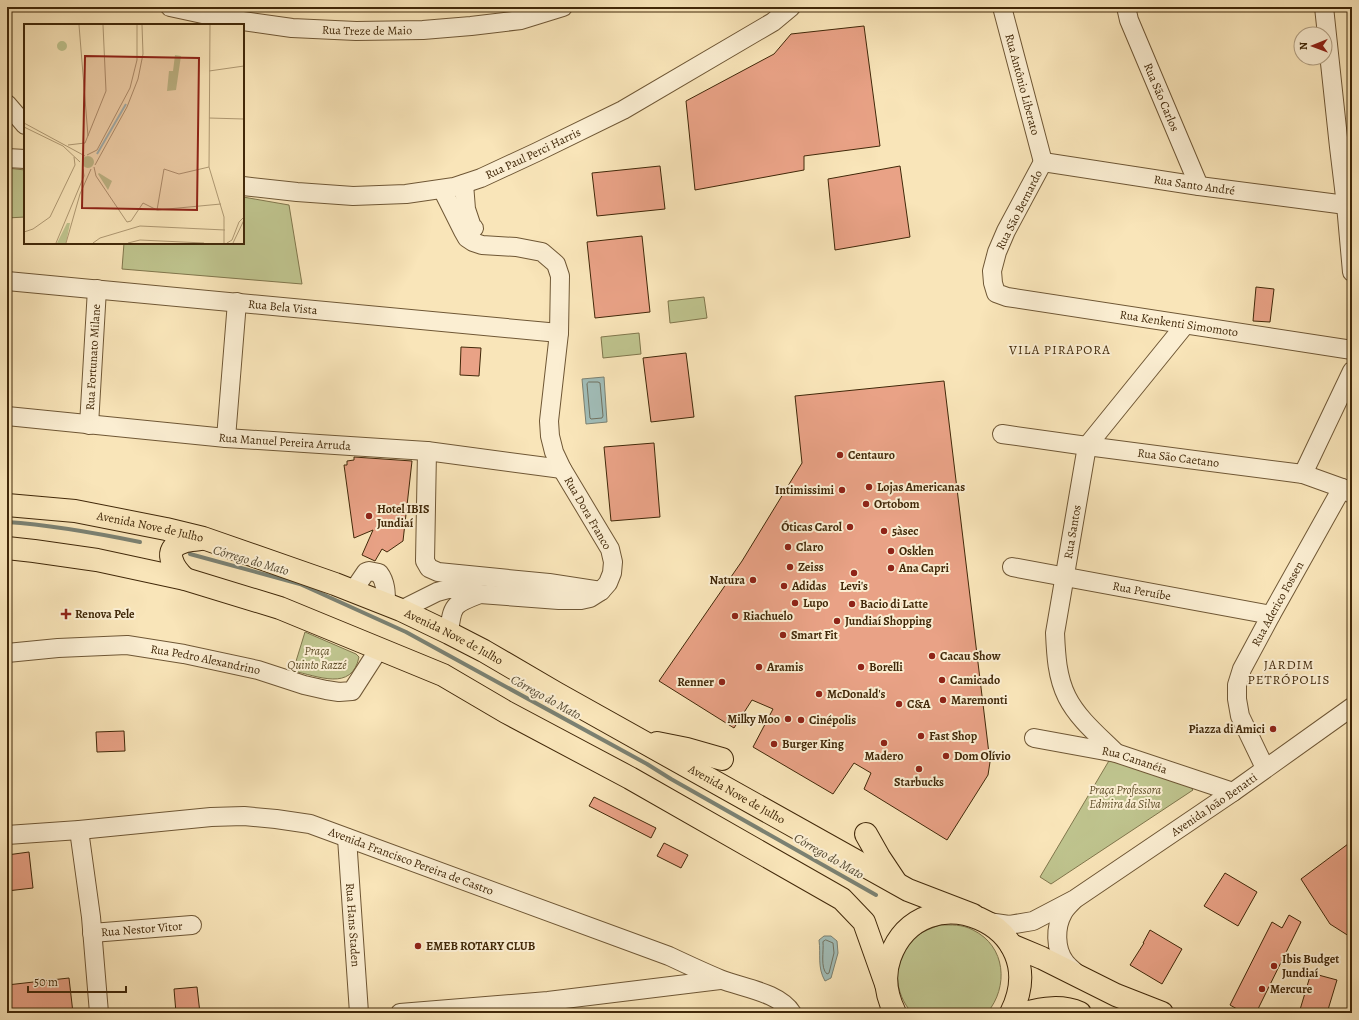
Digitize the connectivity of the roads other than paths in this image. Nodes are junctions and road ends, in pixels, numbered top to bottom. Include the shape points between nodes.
1 (170, 7) edge
2 (563, 7) edge
3 (791, 7) edge
4 (1002, 7) edge
5 (1126, 7) edge
6 (1324, 7) edge
7 (7, 104) edge
8 (24, 124) edge
9 (7, 158) edge
10 (24, 159) edge
11 (1043, 162) junction
12 (464, 184) junction
13 (244, 186) edge
14 (1199, 186) junction
15 (1348, 186) edge
16 (442, 189) junction
17 (1346, 205) junction
18 (1352, 272) edge
19 (7, 281) edge
20 (97, 289) junction
21 (1006, 297) joint
22 (237, 302) junction
23 (1185, 325) junction
24 (559, 333) junction
25 (1352, 350) edge
26 (1352, 372) edge
27 (7, 416) edge
28 (89, 425) junction
29 (1002, 434) dead end
30 (226, 438) junction
31 (1087, 446) junction
32 (427, 451) junction
33 (562, 469) junction
34 (1303, 474) junction
35 (1347, 491) edge
36 (7, 505) edge
37 (202, 538) junction
38 (7, 548) edge
39 (1012, 567) dead end
40 (1065, 578) junction
41 (185, 579) junction
42 (601, 591) junction
43 (480, 594) junction
44 (393, 607) junction
45 (1270, 615) junction
46 (449, 633) junction
47 (378, 649) junction
48 (7, 653) edge
49 (1352, 707) edge
50 (1034, 738) dead end
51 (639, 739) junction
52 (1116, 753) junction
53 (722, 759) dead end
54 (1265, 768) junction
55 (1233, 792) junction
56 (79, 830) junction
57 (866, 834) dead end
58 (7, 835) edge
59 (347, 838) junction
60 (897, 884) junction
61 (1074, 899) junction
62 (981, 918) junction
63 (192, 925) dead end
64 (92, 933) junction
65 (1011, 945) junction
66 (1080, 977) junction
67 (721, 980) junction
68 (890, 1003) edge
69 (548, 1007) edge
70 (431, 1012) edge
71 (99, 1013) edge
72 (359, 1013) edge
73 (400, 1013) edge
74 (792, 1013) edge
75 (1011, 1013) edge
76 (1024, 1013) edge
77 (1080, 1013) edge
78 (1162, 1013) edge

1 - 2 street, Rua Treze de Maio via 221,18 284,27 356,31 471,26 521,20
3 - 12 street, Rua Paul Perci Harris via 767,26 623,110
4 - 11 street, Rua Antônio Liberato
5 - 14 street, Rua São Carlos
6 - 15 street via 1339,147
7 - 8 street
9 - 10 street
11 - 14 street, Rua Santo André
11 - 21 street, Rua São Bernardo via 997,252 992,271 993,283 996,293
12 - 16 street, Rua Paul Perci Harris
12 - 24 street, Rua Dora Franco via 466,209 472,227 480,233 533,239 560,252 567,274 568,295
13 - 16 street, Rua Paul Perci Harris via 353,196 406,194
14 - 17 street, Rua Santo André
15 - 17 street
16 - 24 street, Rua Dora Franco via 467,238 473,242 542,252 556,264 560,276
17 - 18 street
19 - 20 street, Rua Bela Vista
20 - 22 street, Rua Bela Vista
20 - 28 street, Rua Fortunato Milane
21 - 23 street, Rua Kenkenti Simomoto
22 - 24 street, Rua Bela Vista
22 - 30 street
23 - 25 street, Rua Kenkenti Simomoto
23 - 31 street, Rua Santos
24 - 33 street, Rua Dora Franco via 549,420 554,452
26 - 34 street
27 - 28 street, Rua Manuel Pereira Arruda
28 - 30 street, Rua Manuel Pereira Arruda
29 - 31 street, Rua São Caetano
30 - 32 street, Rua Manuel Pereira Arruda
31 - 34 street, Rua São Caetano
31 - 40 street, Rua Santos
32 - 33 street, Rua Manuel Pereira Arruda
32 - 42 street via 426,566 438,572
33 - 42 street, Rua Dora Franco via 610,549 612,573
34 - 35 street, Rua São Caetano
35 - 45 street, Rua Aderico Fossen
36 - 37 main road, Avenida Nove de Julho via 75,511
37 - 41 main road via 182,542 173,548 173,566
37 - 44 main road, Avenida Nove de Julho
38 - 41 main road via 97,560
39 - 40 street, Rua Peruíbe
40 - 45 street, Rua Peruíbe
40 - 52 street, Rua Santos via 1055,633 1059,672 1067,697 1079,714
41 - 47 main road via 280,608
42 - 43 street via 590,598 571,601
43 - 44 street via 464,589 448,589
43 - 46 street via 456,604
44 - 46 main road, Avenida Nove de Julho
45 - 54 street, Rua Aderico Fossen via 1242,669 1237,685 1240,716
46 - 51 main road, Avenida Nove de Julho
47 - 48 street, Rua Pedro Alexandrino via 352,691 339,692 304,685 250,668 127,645 65,647
47 - 68 main road via 443,675 842,899 864,922
49 - 54 street, Avenida João Benatti
50 - 52 street, Rua Cananéia
51 - 53 main road
51 - 60 main road, Avenida Nove de Julho
52 - 55 street, Rua Cananéia
54 - 55 street, Avenida João Benatti
55 - 61 street, Avenida João Benatti
56 - 58 street, Avenida Francisco Pereira de Castro
56 - 59 street, Avenida Francisco Pereira de Castro via 244,816 310,824
56 - 64 street
57 - 60 main road
59 - 67 street, Avenida Francisco Pereira de Castro via 669,956
59 - 72 street, Rua Hans Staden
60 - 62 main road, Avenida Nove de Julho
61 - 62 street, Avenida João Benatti via 1033,921 1009,925
61 - 66 street, Avenida João Benatti via 1063,912 1057,937 1064,961
62 - 65 main road via 1001,932
62 - 68 main road via 955,912 936,914 919,921 905,932 887,965
63 - 64 street, Rua Nestor Vitor
64 - 71 street
65 - 66 main road
65 - 75 main road via 1019,966 1020,987
66 - 78 main road via 1116,995
67 - 69 street
67 - 74 street, Avenida Francisco Pereira de Castro via 782,1002
69 - 70 street
70 - 73 street
76 - 77 main road via 1060,1008

